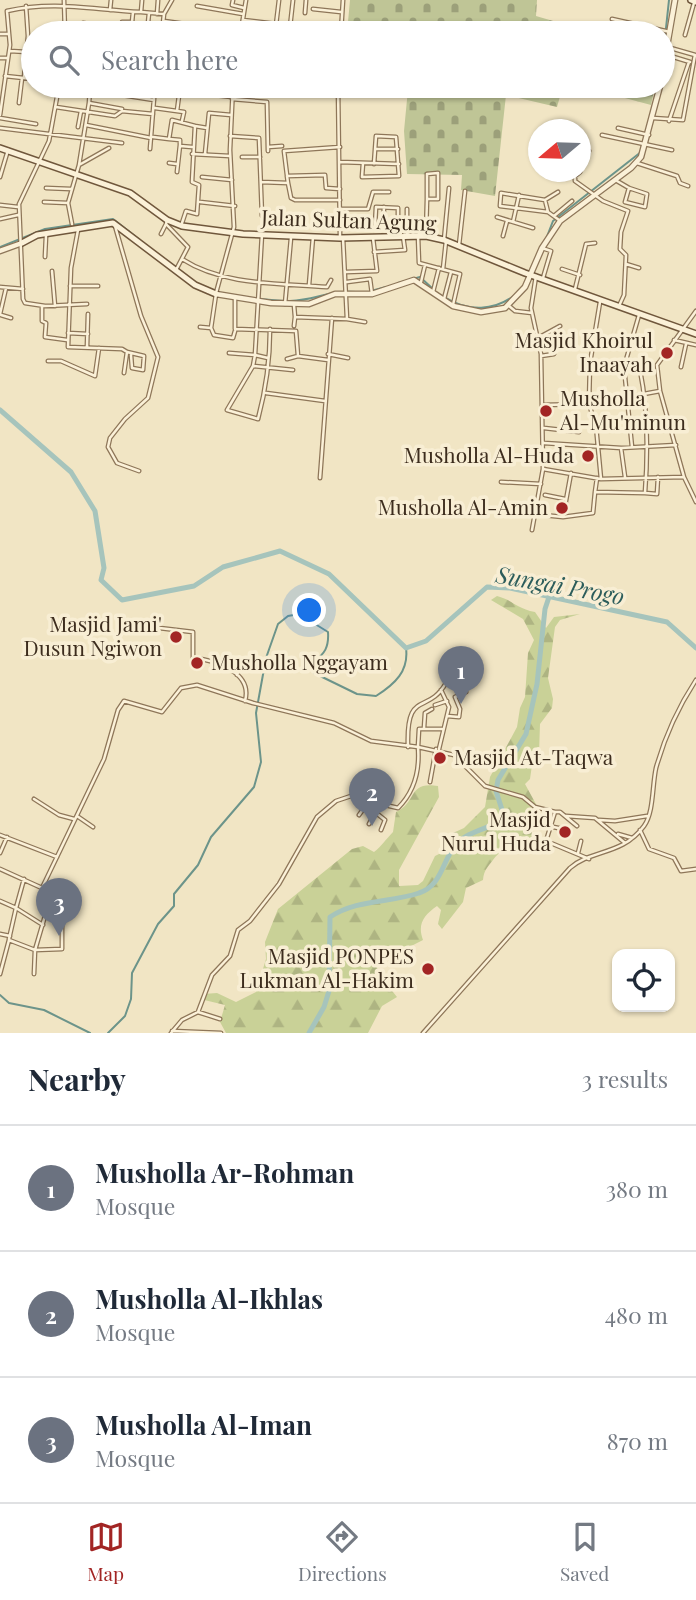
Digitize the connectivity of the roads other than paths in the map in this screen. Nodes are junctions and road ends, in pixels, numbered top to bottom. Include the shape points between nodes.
1 (90, 0) edge
2 (111, 0) edge
3 (142, 0) edge
4 (158, 0) edge
5 (172, 0) edge
6 (233, 0) edge
7 (246, 0) edge
8 (279, 0) edge
9 (293, 0) edge
10 (306, 0) edge
11 (343, 0) edge
12 (675, 0) edge
13 (64, 1) edge
14 (694, 1) edge
15 (29, 3) edge
16 (197, 6) dead end
17 (90, 7) junction
18 (244, 8) junction
19 (313, 9) dead end
20 (110, 10) junction
21 (134, 12) junction
22 (141, 12) junction
23 (342, 12) junction
24 (149, 13) junction
25 (305, 13) dead end
26 (156, 14) junction
27 (164, 14) junction
28 (243, 14) junction
29 (612, 19) dead end
30 (243, 20) joint
31 (29, 21) edge
32 (65, 21) edge
33 (132, 21) edge
34 (148, 21) edge
35 (164, 21) edge
36 (250, 21) edge
37 (276, 21) edge
38 (291, 21) edge
39 (342, 21) edge
40 (620, 21) edge
41 (670, 21) edge
42 (0, 34) edge
43 (9, 34) junction
44 (685, 36) dead end
45 (675, 49) edge
46 (9, 51) junction
47 (21, 52) edge
48 (675, 57) edge
49 (0, 58) edge
50 (8, 58) junction
51 (689, 61) junction
52 (694, 63) junction
53 (5, 76) junction
54 (21, 78) edge
55 (21, 90) edge
56 (57, 98) edge
57 (89, 98) edge
58 (143, 98) edge
59 (179, 98) edge
60 (232, 98) joint
61 (338, 98) edge
62 (657, 98) edge
63 (154, 100) joint
64 (19, 103) dead end
65 (89, 103) junction
66 (56, 107) junction
67 (154, 108) junction
68 (81, 111) junction
69 (122, 111) junction
70 (177, 111) junction
71 (88, 113) junction
72 (153, 114) junction
73 (231, 115) junction
74 (0, 116) edge
75 (653, 118) junction
76 (182, 121) junction
77 (668, 121) junction
78 (36, 124) dead end
79 (85, 125) junction
80 (195, 126) junction
81 (78, 127) dead end
82 (0, 128) edge
83 (207, 128) junction
84 (618, 128) dead end
85 (647, 134) junction
86 (51, 135) junction
87 (602, 135) dead end
88 (83, 136) junction
89 (230, 136) junction
90 (152, 138) junction
91 (169, 139) junction
92 (122, 144) dead end
93 (645, 144) junction
94 (180, 145) junction
95 (282, 146) dead end
96 (192, 147) junction
97 (340, 147) junction
98 (0, 148) edge
99 (108, 148) dead end
100 (150, 149) dead end
101 (374, 149) junction
102 (398, 149) junction
103 (8, 150) junction
104 (672, 150) dead end
105 (192, 154) junction
106 (205, 154) junction
107 (230, 156) junction
108 (242, 157) dead end
109 (260, 157) junction
110 (41, 161) junction
111 (340, 162) junction
112 (169, 163) dead end
113 (363, 163) junction
114 (637, 163) junction
115 (177, 164) junction
116 (374, 164) junction
117 (399, 164) junction
118 (79, 165) junction
119 (177, 172) dead end
120 (77, 173) junction
121 (287, 176) junction
122 (0, 177) edge
123 (202, 177) dead end
124 (232, 180) junction
125 (614, 180) junction
126 (261, 182) junction
127 (577, 182) edge
128 (288, 183) junction
129 (688, 186) dead end
130 (46, 188) dead end
131 (449, 188) dead end
132 (629, 188) junction
133 (71, 189) junction
134 (341, 189) junction
135 (465, 191) dead end
136 (389, 192) dead end
137 (558, 192) dead end
138 (594, 192) junction
139 (519, 195) junction
140 (340, 200) junction
141 (427, 200) junction
142 (545, 200) junction
143 (572, 201) dead end
144 (44, 202) dead end
145 (201, 202) dead end
146 (68, 203) junction
147 (0, 205) edge
148 (235, 206) junction
149 (18, 207) junction
150 (384, 207) junction
151 (340, 209) junction
152 (407, 209) dead end
153 (517, 209) junction
154 (548, 212) junction
155 (18, 215) junction
156 (262, 216) dead end
157 (498, 217) dead end
158 (557, 218) junction
159 (0, 219) edge
160 (507, 220) junction
161 (166, 222) junction
162 (513, 222) junction
163 (114, 223) junction
164 (407, 225) junction
165 (75, 226) junction
166 (181, 226) junction
167 (375, 226) dead end
168 (383, 226) dead end
169 (533, 228) dead end
170 (47, 233) junction
171 (233, 233) junction
172 (161, 234) dead end
173 (262, 234) junction
174 (292, 234) junction
175 (405, 236) junction
176 (418, 236) junction
177 (426, 236) junction
178 (503, 236) dead end
179 (313, 237) junction
180 (341, 238) junction
181 (373, 238) junction
182 (445, 240) junction
183 (22, 243) junction
184 (596, 243) dead end
185 (459, 246) junction
186 (542, 248) junction
187 (0, 251) edge
188 (374, 252) junction
189 (45, 257) dead end
190 (182, 259) junction
191 (626, 264) junction
192 (425, 265) junction
193 (639, 268) dead end
194 (441, 269) junction
195 (562, 269) dead end
196 (176, 270) junction
197 (52, 271) dead end
198 (346, 272) junction
199 (451, 272) junction
200 (530, 274) junction
201 (222, 275) junction
202 (580, 275) junction
203 (542, 279) junction
204 (331, 281) dead end
205 (346, 282) junction
206 (421, 282) junction
207 (261, 283) junction
208 (286, 285) junction
209 (309, 285) junction
210 (70, 286) junction
211 (98, 286) dead end
212 (3, 288) edge
213 (23, 289) junction
214 (575, 289) junction
215 (216, 292) junction
216 (348, 292) junction
217 (433, 293) junction
218 (372, 294) junction
219 (0, 295) edge
220 (235, 298) junction
221 (601, 298) junction
222 (258, 299) junction
223 (285, 302) junction
224 (444, 302) junction
225 (87, 304) dead end
226 (294, 304) junction
227 (70, 305) junction
228 (508, 305) junction
229 (42, 306) junction
230 (55, 306) junction
231 (453, 306) junction
232 (619, 306) junction
233 (696, 311) edge
234 (531, 313) junction
235 (88, 314) dead end
236 (1, 315) edge
237 (639, 315) junction
238 (295, 317) junction
239 (11, 318) dead end
240 (332, 318) junction
241 (347, 319) junction
242 (365, 322) dead end
243 (294, 326) dead end
244 (560, 326) dead end
245 (200, 327) dead end
246 (211, 328) junction
247 (235, 329) junction
248 (254, 329) junction
249 (270, 329) junction
250 (682, 330) junction
251 (68, 333) junction
252 (88, 334) junction
253 (696, 334) edge
254 (538, 338) junction
255 (67, 340) junction
256 (674, 340) junction
257 (539, 343) junction
258 (687, 344) junction
259 (520, 345) dead end
260 (556, 345) dead end
261 (696, 345) edge
262 (88, 347) junction
263 (99, 348) junction
264 (127, 352) junction
265 (229, 353) dead end
266 (328, 354) junction
267 (131, 355) junction
268 (254, 355) junction
269 (298, 356) junction
270 (541, 356) junction
271 (269, 358) junction
272 (348, 358) dead end
273 (287, 359) dead end
274 (328, 360) junction
275 (48, 361) dead end
276 (253, 366) junction
277 (681, 366) dead end
278 (624, 368) junction
279 (268, 369) junction
280 (293, 370) dead end
281 (124, 373) dead end
282 (660, 391) junction
283 (265, 392) junction
284 (643, 394) junction
285 (627, 397) junction
286 (325, 401) junction
287 (589, 404) junction
288 (542, 405) junction
289 (670, 424) junction
290 (656, 426) dead end
291 (543, 428) junction
292 (579, 432) dead end
293 (544, 443) junction
294 (676, 445) junction
295 (599, 447) junction
296 (632, 447) junction
297 (621, 448) junction
298 (647, 448) junction
299 (543, 469) junction
300 (139, 471) dead end
301 (571, 473) junction
302 (625, 477) junction
303 (646, 477) junction
304 (658, 477) junction
305 (684, 477) junction
306 (320, 478) dead end
307 (599, 478) junction
308 (501, 482) dead end
309 (541, 484) junction
310 (595, 492) junction
311 (645, 493) junction
312 (545, 495) dead end
313 (565, 499) junction
314 (696, 502) edge
315 (502, 511) dead end
316 (536, 516) junction
317 (563, 517) junction
318 (531, 530) dead end
319 (151, 627) dead end
320 (240, 666) dead end
321 (237, 675) junction
322 (696, 681) edge
323 (446, 683) dead end
324 (440, 690) junction
325 (466, 692) dead end
326 (245, 701) junction
327 (447, 701) junction
328 (435, 705) dead end
329 (432, 709) dead end
330 (447, 716) junction
331 (424, 728) junction
332 (442, 729) junction
333 (408, 747) junction
334 (418, 747) junction
335 (438, 749) junction
336 (430, 782) dead end
337 (372, 797) junction
338 (34, 799) dead end
339 (380, 803) junction
340 (535, 807) junction
341 (375, 812) junction
342 (555, 812) junction
343 (359, 815) dead end
344 (566, 816) junction
345 (648, 816) junction
346 (76, 817) junction
347 (599, 820) junction
348 (369, 824) dead end
349 (552, 826) junction
350 (577, 826) dead end
351 (93, 827) dead end
352 (382, 830) dead end
353 (568, 830) dead end
354 (640, 830) junction
355 (616, 834) junction
356 (0, 835) edge
357 (7, 837) junction
358 (632, 838) junction
359 (581, 841) dead end
360 (625, 843) junction
361 (0, 853) edge
362 (578, 853) junction
363 (57, 857) junction
364 (589, 859) junction
365 (0, 869) edge
366 (696, 869) edge
367 (23, 879) junction
368 (42, 888) junction
369 (52, 892) junction
370 (0, 901) edge
371 (16, 908) junction
372 (43, 925) junction
373 (0, 934) edge
374 (9, 938) junction
375 (0, 950) edge
376 (35, 950) junction
377 (6, 951) junction
378 (0, 974) edge
379 (34, 974) dead end
380 (198, 1012) junction
381 (220, 1019) dead end
382 (172, 1032) edge
383 (180, 1033) edge
384 (221, 1033) edge
385 (424, 1033) edge

1 - 17 street
2 - 20 street
3 - 22 street
4 - 26 street
5 - 27 street
6 - 18 street via 232,5
7 - 18 street
8 - 37 street
9 - 38 street
10 - 25 street
11 - 23 street
12 - 41 street
13 - 15 street
13 - 17 street
13 - 32 street
14 - 44 street
15 - 31 street
15 - 43 street via 7,11
16 - 28 street
17 - 20 street
18 - 28 street
19 - 23 street
20 - 21 street
21 - 22 street
21 - 33 street
22 - 24 street
23 - 39 street
24 - 26 street
24 - 34 street
26 - 27 street
27 - 35 street
28 - 30 street
29 - 40 street
30 - 36 street
42 - 43 street
43 - 46 street
45 - 52 street via 695,54
46 - 47 street
46 - 50 street
48 - 51 street
49 - 50 street
50 - 53 street
51 - 52 street
51 - 77 street
52 - 77 street via 682,122
53 - 54 street
53 - 74 street
55 - 64 street
56 - 66 street
57 - 65 street
58 - 63 street
59 - 70 street
60 - 73 street
60 - 95 street via 267,102 268,149
61 - 97 street
62 - 75 street
63 - 67 street
65 - 69 street
65 - 71 street
66 - 68 street
66 - 86 street
67 - 70 street
67 - 72 street
68 - 71 street
68 - 81 street
69 - 71 street via 115,116
69 - 72 street
70 - 76 street via 184,112
71 - 79 street
72 - 90 street
73 - 83 street via 209,113
73 - 89 street
74 - 78 street
75 - 77 street
75 - 85 street
76 - 80 street
76 - 91 street via 172,121
79 - 88 street
79 - 90 street
80 - 83 street
80 - 96 street
82 - 86 street
83 - 106 street
84 - 85 street
85 - 93 street
86 - 88 street
86 - 110 street
87 - 93 street
88 - 92 street
88 - 118 street
89 - 107 street
89 - 109 street via 257,136
90 - 91 street
90 - 100 street
91 - 94 street via 180,140
93 - 104 street
93 - 114 street
94 - 96 street
94 - 115 street
96 - 105 street
97 - 111 street
97 - 121 street via 284,151
98 - 103 main road, Jalan Sultan Agung
99 - 118 street
101 - 102 street
101 - 102 street via 377,136 396,136
101 - 116 street
102 - 117 street
103 - 110 main road, Jalan Sultan Agung
103 - 122 street
105 - 106 street
105 - 166 street via 192,182 200,185 200,202 197,214 186,211
106 - 107 street
107 - 124 street
108 - 109 street
109 - 126 street
110 - 120 main road, Jalan Sultan Agung
110 - 149 street
111 - 113 street
111 - 134 street
112 - 115 street
113 - 116 street
113 - 117 street via 362,177 398,177
114 - 125 street
114 - 129 street via 677,176
115 - 119 street
116 - 117 street
118 - 120 street
120 - 133 street
120 - 161 main road, Jalan Sultan Agung via 130,193
121 - 128 street
121 - 134 street via 325,175 326,188
123 - 124 street
124 - 148 street
125 - 132 street
125 - 138 street
126 - 128 street
126 - 156 street
127 - 138 street
128 - 140 street via 295,200
130 - 133 street
131 - 182 street
132 - 132 street via 647,194 645,207 625,202
133 - 146 street
134 - 140 street
135 - 185 street
136 - 151 street via 373,191 369,209
137 - 142 street
138 - 158 street
138 - 191 street via 628,211 620,247
139 - 142 street
139 - 153 street
139 - 153 street via 502,192 499,203
140 - 151 street
141 - 141 street via 427,174 438,173 438,199
141 - 177 street
142 - 154 street
143 - 158 street
144 - 146 street
145 - 148 street
146 - 165 street
147 - 149 street
148 - 171 street
149 - 155 street
150 - 164 street via 398,208 398,225
150 - 167 street via 375,208
150 - 168 street
151 - 180 street
152 - 164 street
153 - 154 street
153 - 162 street
154 - 158 street
155 - 159 street
155 - 183 street
157 - 160 street
158 - 186 street
160 - 162 street
160 - 178 street
161 - 166 main road, Jalan Sultan Agung
161 - 172 street
161 - 190 street via 188,247
162 - 169 street
163 - 165 main road
163 - 196 main road
163 - 300 street via 158,357 148,398 125,419 108,447 117,463
164 - 175 street
165 - 170 main road
165 - 210 street
166 - 171 main road, Jalan Sultan Agung
170 - 183 main road
170 - 189 street
171 - 173 main road, Jalan Sultan Agung
171 - 201 street
173 - 174 main road, Jalan Sultan Agung
173 - 207 street
174 - 179 main road, Jalan Sultan Agung
174 - 208 street
175 - 176 main road, Jalan Sultan Agung
175 - 181 main road, Jalan Sultan Agung
175 - 188 street via 405,250
176 - 177 main road, Jalan Sultan Agung
176 - 192 street via 419,262
177 - 182 main road, Jalan Sultan Agung
179 - 180 main road, Jalan Sultan Agung
179 - 209 street
180 - 181 main road, Jalan Sultan Agung
180 - 198 street
181 - 188 street
182 - 185 main road, Jalan Sultan Agung
182 - 194 street
183 - 187 street
183 - 213 street
184 - 202 street via 586,244
185 - 200 main road, Jalan Sultan Agung
186 - 200 street
186 - 203 street via 551,250
188 - 198 street via 377,271
190 - 196 street
190 - 201 street
191 - 193 street
191 - 232 street
192 - 194 street
192 - 206 street
194 - 199 street
194 - 217 street
195 - 202 street
196 - 215 main road via 195,285
197 - 230 street
198 - 205 street
199 - 224 street
199 - 231 street via 460,275
200 - 203 main road, Jalan Sultan Agung
200 - 228 street
200 - 234 street
201 - 207 street
201 - 215 street
202 - 214 street
203 - 214 main road, Jalan Sultan Agung
204 - 209 street via 328,287
205 - 216 street
205 - 218 street via 370,279
206 - 217 street
206 - 218 street via 412,280
207 - 208 street
207 - 222 street
208 - 209 street
208 - 223 street
210 - 211 street
210 - 227 street
212 - 213 street
212 - 219 street
212 - 236 street
213 - 229 street via 24,302
214 - 221 main road, Jalan Sultan Agung
215 - 220 street
215 - 246 street
216 - 218 street
216 - 226 street via 315,303
216 - 241 street
217 - 224 street
220 - 222 street
220 - 247 street
221 - 232 main road, Jalan Sultan Agung
221 - 287 street via 590,363
222 - 223 street
222 - 248 street
223 - 226 street
224 - 231 street
225 - 227 street
226 - 238 street
227 - 230 street
227 - 251 street
228 - 231 street via 485,312
228 - 234 street
229 - 230 street
229 - 255 street via 45,337
232 - 237 main road, Jalan Sultan Agung
233 - 250 street
234 - 254 street
235 - 252 street
236 - 239 street
237 - 250 main road, Jalan Sultan Agung
237 - 278 street
238 - 240 street
238 - 243 street
240 - 241 street
240 - 266 street
241 - 242 street
244 - 254 street
245 - 246 street
246 - 247 street via 214,335 233,338
247 - 248 street
248 - 249 street
248 - 268 street
249 - 269 street via 296,332
249 - 271 street
250 - 253 main road, Jalan Sultan Agung
250 - 256 street
251 - 252 street
251 - 255 street
252 - 262 street
254 - 257 street
255 - 262 street via 68,347
256 - 258 street
256 - 282 street via 657,365
257 - 259 street
257 - 270 street
258 - 261 street
258 - 277 street
260 - 270 street via 554,354
262 - 263 street
263 - 264 street
263 - 275 street via 96,376 61,361
264 - 267 street
264 - 281 street
265 - 268 street
266 - 272 street
266 - 274 street
267 - 267 street via 144,356 143,370 132,368
268 - 271 street
268 - 276 street
269 - 273 street
269 - 274 street
270 - 288 street
271 - 279 street
274 - 286 street
276 - 279 street
276 - 283 street via 227,410 258,420
278 - 284 street via 640,370
278 - 285 street
279 - 280 street
279 - 283 street
282 - 284 street
282 - 289 street
283 - 286 street
284 - 285 street
284 - 298 street
285 - 287 street
285 - 296 street
286 - 306 street
287 - 288 street
287 - 295 street
288 - 291 street
289 - 290 street
289 - 294 street
291 - 292 street
291 - 293 street
293 - 295 street
293 - 299 street
294 - 298 street
294 - 305 street
295 - 297 street
295 - 307 street
296 - 297 street
296 - 298 street
297 - 302 street
298 - 303 street
299 - 301 street
299 - 309 street
301 - 307 street
301 - 313 street
302 - 303 street
302 - 307 street
303 - 304 street
303 - 311 street
304 - 305 street
304 - 311 street via 657,494
305 - 314 street
307 - 310 street
308 - 309 street
309 - 316 street
310 - 311 street
310 - 317 street via 593,513
312 - 313 street
313 - 317 street
315 - 316 street
316 - 317 street
316 - 318 street
319 - 321 street via 192,632 193,658 216,662
320 - 321 street
321 - 326 street via 245,687
322 - 345 street via 664,741
323 - 324 street
324 - 327 street
324 - 333 street via 412,710 407,720
325 - 330 street via 454,697 459,717
326 - 333 street via 334,723 371,741
326 - 346 street via 197,685 181,688 162,712 124,701 104,760
327 - 328 street
327 - 330 street
329 - 331 street via 425,713
330 - 332 street
331 - 332 street
331 - 334 street via 417,730
332 - 335 street
333 - 334 street
334 - 335 street
334 - 339 street via 417,777 410,794 398,808
335 - 336 street
335 - 340 street via 457,757 481,783 523,797
337 - 339 street
337 - 343 street
337 - 380 street via 349,795 317,817 279,884 239,930 230,956 212,975
338 - 346 street via 59,815
339 - 341 street
340 - 342 street
340 - 349 street via 534,822
341 - 348 street
341 - 352 street via 385,821
342 - 344 street
342 - 349 street
344 - 347 street
344 - 350 street
345 - 347 street
345 - 354 street
346 - 351 street
346 - 363 street
347 - 355 street
349 - 353 street
349 - 362 street via 547,842
354 - 358 street
354 - 366 street via 649,849 674,858 681,871
355 - 358 street
355 - 360 street
356 - 357 street
357 - 361 street
357 - 363 street
358 - 360 street
359 - 362 street
360 - 364 street
362 - 364 street
363 - 368 street
364 - 385 street via 570,868
365 - 367 street
367 - 368 street
367 - 371 street
368 - 369 street
369 - 372 street
369 - 376 street via 62,900 62,948
370 - 371 street
371 - 372 street
371 - 374 street
372 - 376 street
373 - 374 street
374 - 376 street
374 - 377 street
375 - 377 street
376 - 379 street
377 - 378 street
380 - 381 street
380 - 382 street
382 - 383 street
383 - 384 street

